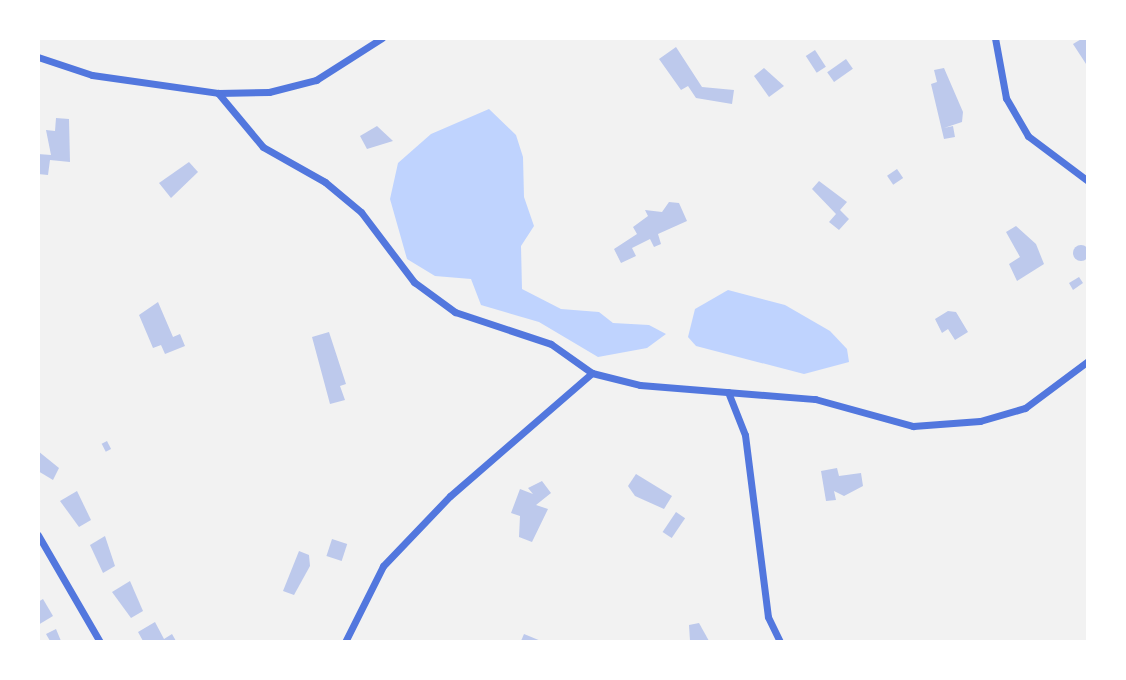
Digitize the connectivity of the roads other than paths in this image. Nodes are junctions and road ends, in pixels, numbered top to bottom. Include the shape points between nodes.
1 (382, 38) edge
2 (995, 38) edge
3 (38, 57) edge
4 (218, 93) junction
5 (1087, 181) edge
6 (1087, 361) edge
7 (592, 373) junction
8 (728, 392) junction
9 (38, 535) edge
10 (100, 642) edge
11 (345, 642) edge
12 (780, 642) edge

1 - 4 street via 316,80 269,92
2 - 5 street via 1006,98 1028,136
3 - 4 street via 92,75
4 - 7 street via 263,147 325,182 362,212 414,282 455,312 551,344
6 - 8 street via 1025,408 980,421 913,426 816,399
7 - 8 street via 640,385
7 - 11 street via 450,496 383,566
8 - 12 street via 745,435 768,617
9 - 10 street

